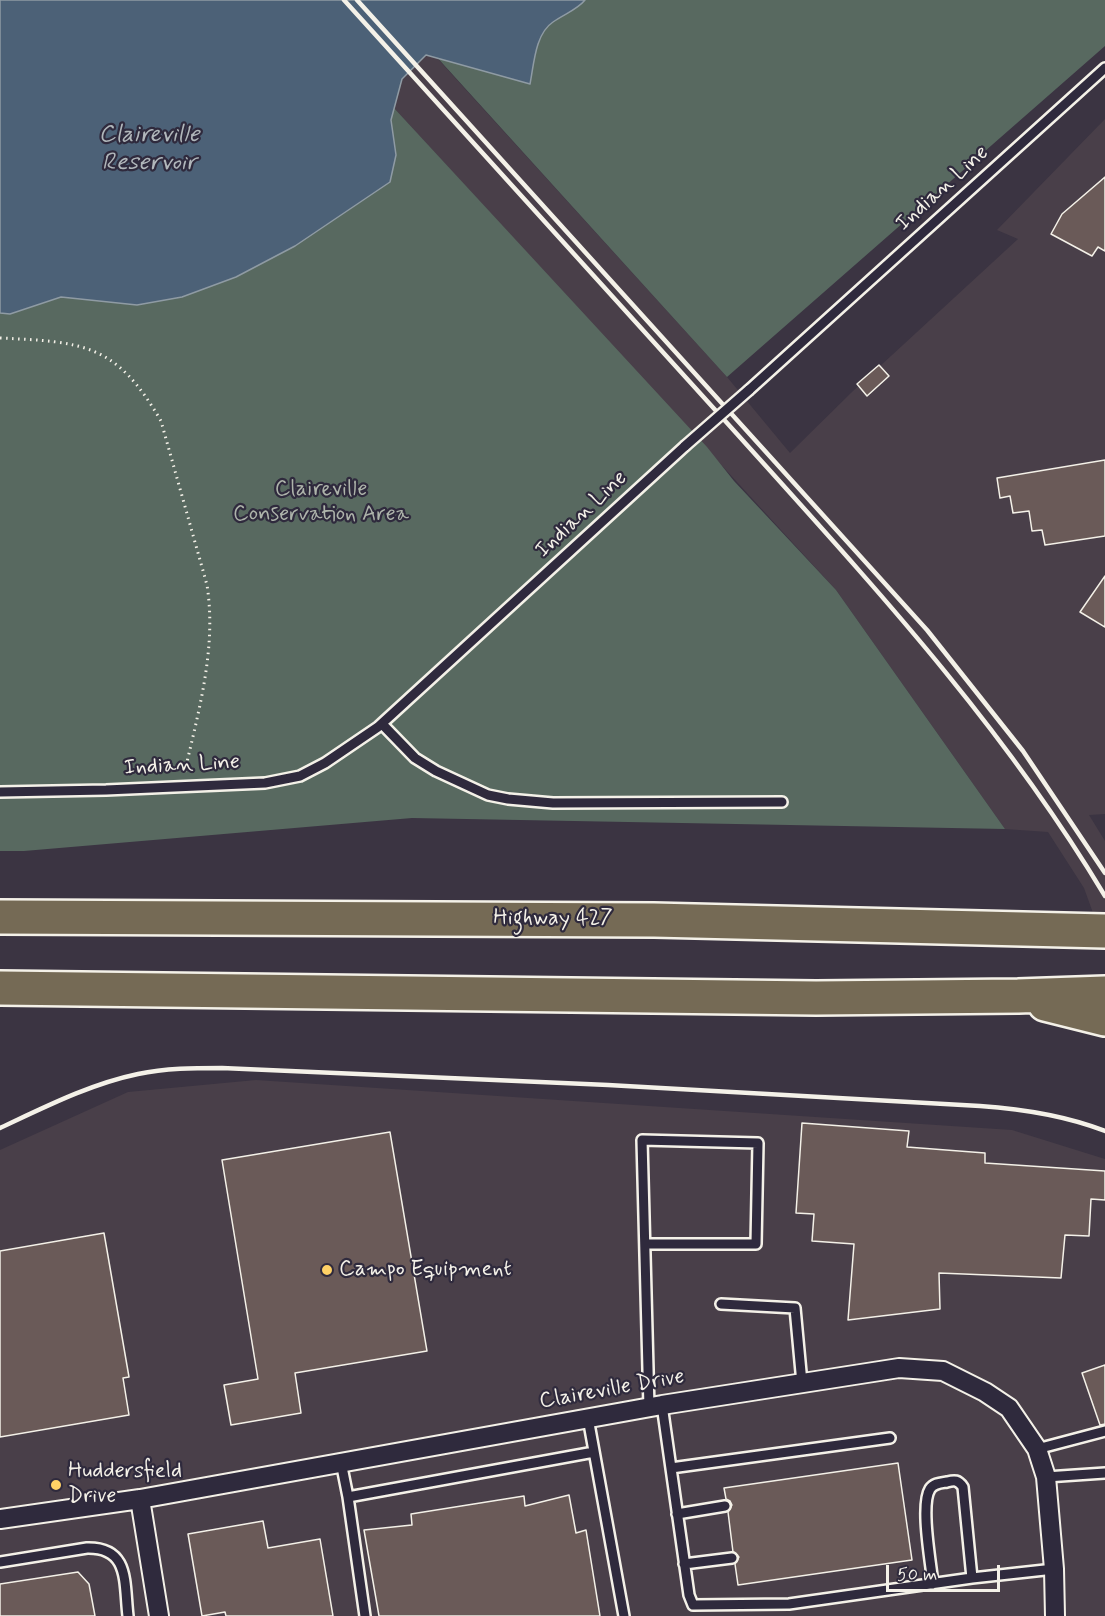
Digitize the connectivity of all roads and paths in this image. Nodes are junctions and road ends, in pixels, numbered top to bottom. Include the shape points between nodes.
1 (1105, 68) edge
2 (0, 338) edge
3 (382, 724) junction
4 (181, 786) junction
5 (0, 792) edge
6 (782, 802) dead end
7 (0, 917) edge
8 (1105, 931) edge
9 (0, 988) edge
10 (1098, 1006) edge
11 (645, 1244) junction
12 (721, 1304) dead end
13 (802, 1383) junction
14 (656, 1406) junction
15 (588, 1417) junction
16 (1105, 1431) edge
17 (890, 1438) dead end
18 (1037, 1449) junction
19 (594, 1452) junction
20 (341, 1462) junction
21 (671, 1468) junction
22 (1105, 1473) edge
23 (1046, 1477) junction
24 (348, 1497) junction
25 (140, 1499) junction
26 (725, 1506) dead end
27 (677, 1514) junction
28 (0, 1519) edge
29 (732, 1558) dead end
30 (0, 1562) edge
31 (684, 1564) junction
32 (1054, 1569) junction
33 (972, 1578) junction
34 (933, 1584) junction
35 (128, 1616) edge
36 (159, 1616) edge
37 (365, 1616) edge
38 (624, 1616) edge
39 (1055, 1616) edge

1 - 3 lane, Indian Line, bridge
2 - 4 path via 62,342 91,349 134,381 161,421 211,610 206,678
3 - 4 lane, Indian Line via 325,764 300,776 265,783
3 - 6 lane via 415,758 435,771 488,795 508,799 553,803
4 - 5 lane, Indian Line
7 - 8 highway, Highway 427 via 654,920
9 - 10 highway via 816,998 1017,996
11 - 11 lane via 642,1140 758,1143 756,1244
11 - 14 lane
12 - 13 lane via 795,1308
13 - 14 street, Claireville Drive
13 - 18 street, Claireville Drive via 899,1368 943,1371 1009,1408
14 - 15 street, Claireville Drive
14 - 21 lane
15 - 19 lane
15 - 20 street, Claireville Drive
16 - 18 lane
17 - 21 lane
18 - 23 street, Claireville Drive
19 - 24 lane
19 - 38 lane
20 - 24 lane
20 - 25 street, Claireville Drive
21 - 27 lane
22 - 23 lane
23 - 32 street, Claireville Drive
24 - 37 lane
25 - 28 street, Claireville Drive
25 - 36 street
26 - 27 lane
27 - 31 lane
29 - 31 lane
30 - 35 lane via 87,1548 112,1552 121,1563
31 - 34 lane via 693,1605 701,1606 789,1604
32 - 33 lane
32 - 39 street, Claireville Drive
33 - 34 lane
33 - 34 lane via 963,1486 955,1480 934,1484 929,1490 926,1514

